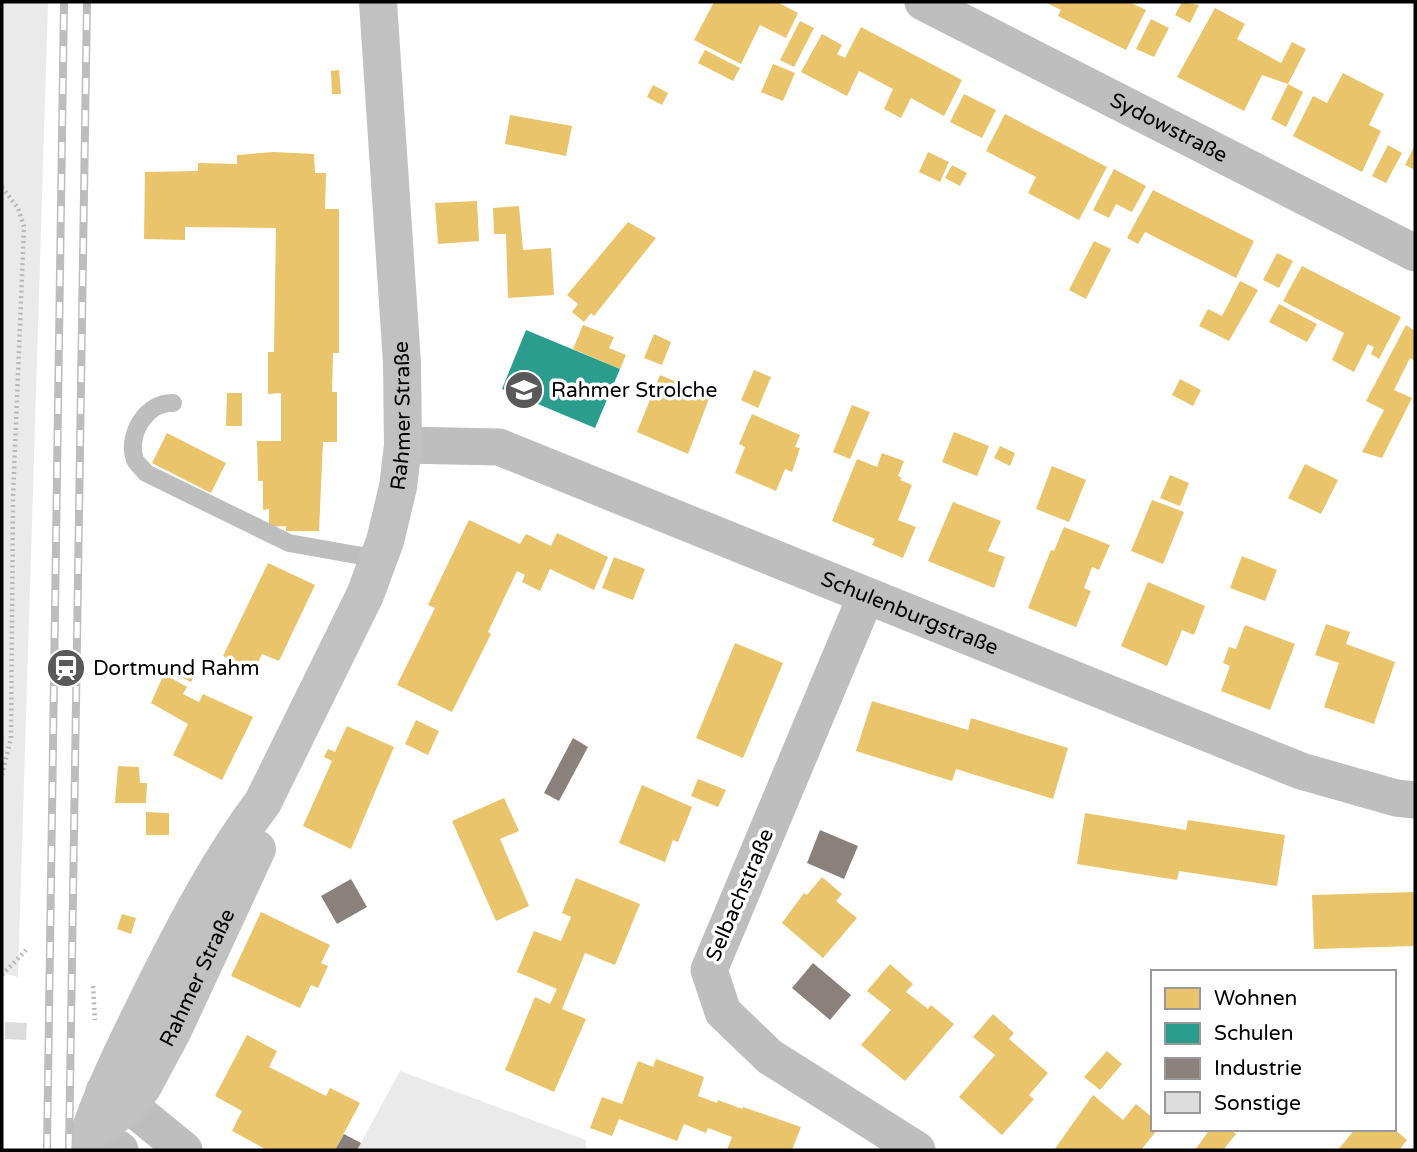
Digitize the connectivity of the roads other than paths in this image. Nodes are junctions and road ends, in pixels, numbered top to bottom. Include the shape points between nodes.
1 (378, 2) edge
2 (923, 2) edge
3 (1415, 253) edge
4 (173, 402) dead end
5 (403, 445) junction
6 (379, 559) junction
7 (866, 596) junction
8 (1415, 800) edge
9 (117, 1098) junction
10 (94, 1144) edge
11 (184, 1150) edge
12 (918, 1150) edge

1 - 5 main road, Rahmer Straße via 402,363
2 - 3 street, Sydowstraße
4 - 6 lane via 160,402 139,425 135,460 146,473 289,543
5 - 6 main road, Rahmer Straße via 398,486
5 - 7 street, Schulenburgstraße via 499,447
6 - 9 main road, Rahmer Straße via 264,802 178,941
7 - 8 street, Schulenburgstraße via 1301,771
7 - 12 street, Selbachstraße via 709,970 723,1012 770,1057
9 - 10 main road, Rahmer Straße
9 - 11 street

